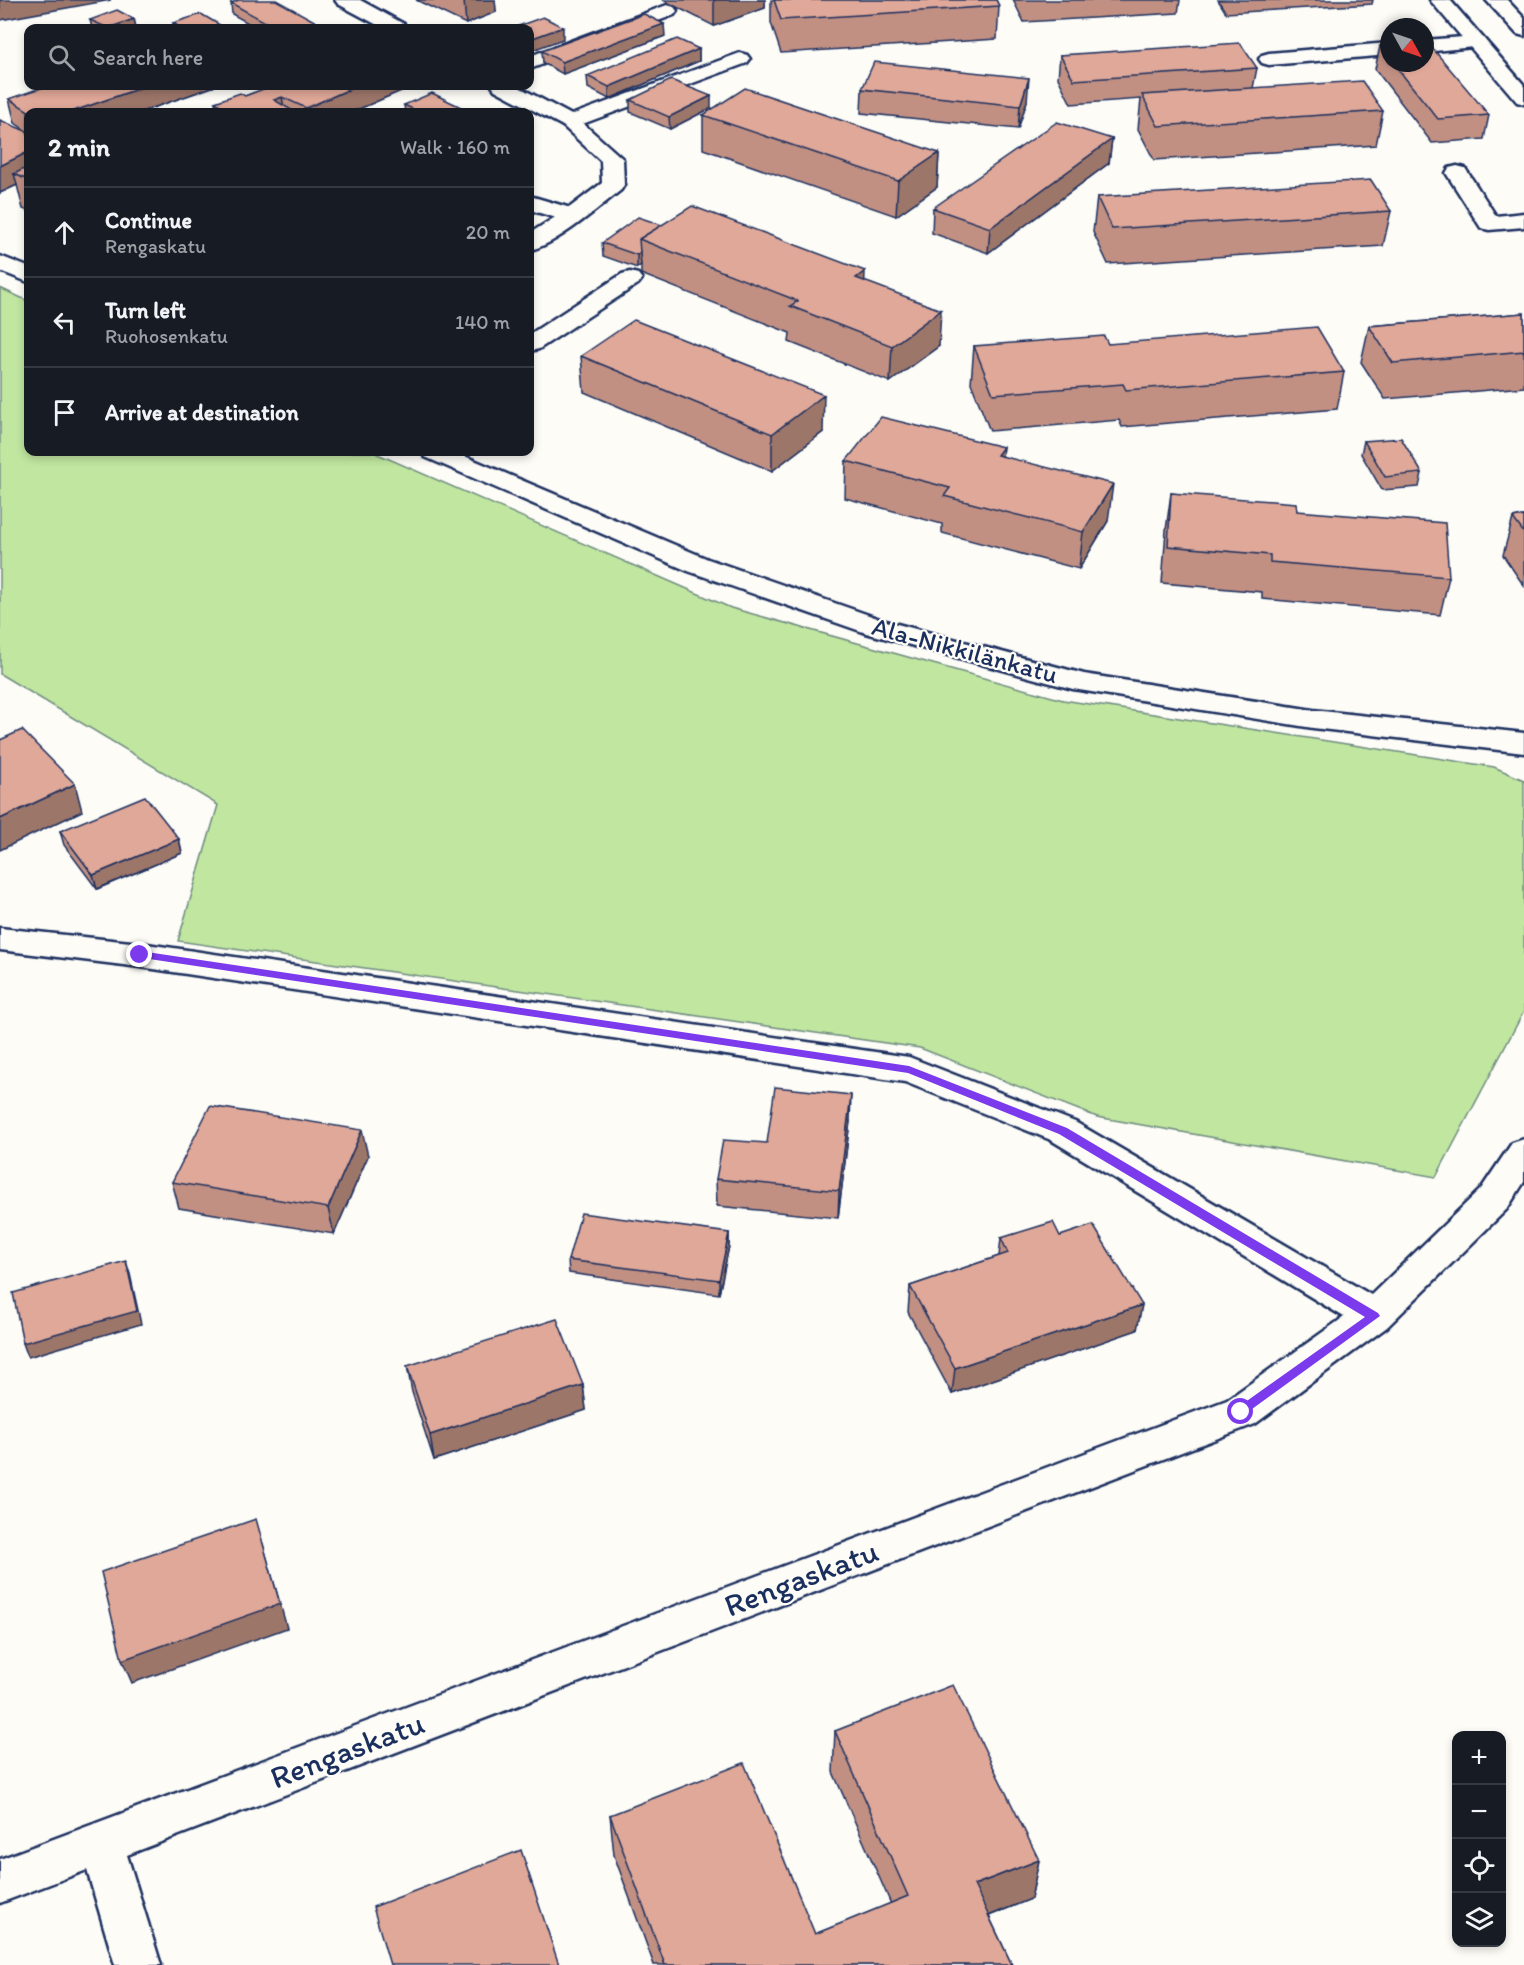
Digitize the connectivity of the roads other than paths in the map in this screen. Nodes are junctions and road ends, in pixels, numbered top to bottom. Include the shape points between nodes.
1 (345, 0) edge
2 (1440, 0) edge
3 (1496, 0) edge
4 (667, 10) dead end
5 (390, 24) edge
6 (1524, 30) edge
7 (1476, 42) junction
8 (1434, 45) edge
9 (1380, 50) edge
10 (740, 58) dead end
11 (1269, 59) dead end
12 (534, 61) edge
13 (510, 90) edge
14 (1524, 98) edge
15 (570, 122) junction
16 (1457, 173) dead end
17 (534, 204) edge
18 (573, 216) junction
19 (1524, 220) edge
20 (534, 240) edge
21 (0, 263) edge
22 (24, 273) edge
23 (630, 279) dead end
24 (534, 341) edge
25 (443, 456) edge
26 (1524, 742) edge
27 (0, 939) edge
28 (1524, 1153) edge
29 (1374, 1316) junction
30 (101, 1843) junction
31 (0, 1881) edge
32 (138, 1965) edge

1 - 5 street
2 - 7 street
3 - 6 street
4 - 12 street
7 - 8 street
7 - 14 street
9 - 11 street
10 - 15 street
13 - 15 street
15 - 18 street via 612,159 613,185
16 - 19 street via 1489,223
17 - 18 street
18 - 20 street
21 - 22 street
23 - 24 street
25 - 26 street, Ala-Nikkilänkatu via 698,565 876,627 1083,683 1313,719
27 - 29 street via 152,956 909,1070 1063,1131
28 - 29 street, Rengaskatu via 1494,1199
29 - 30 street, Rengaskatu via 1241,1412
30 - 31 street, Rengaskatu
30 - 32 street

